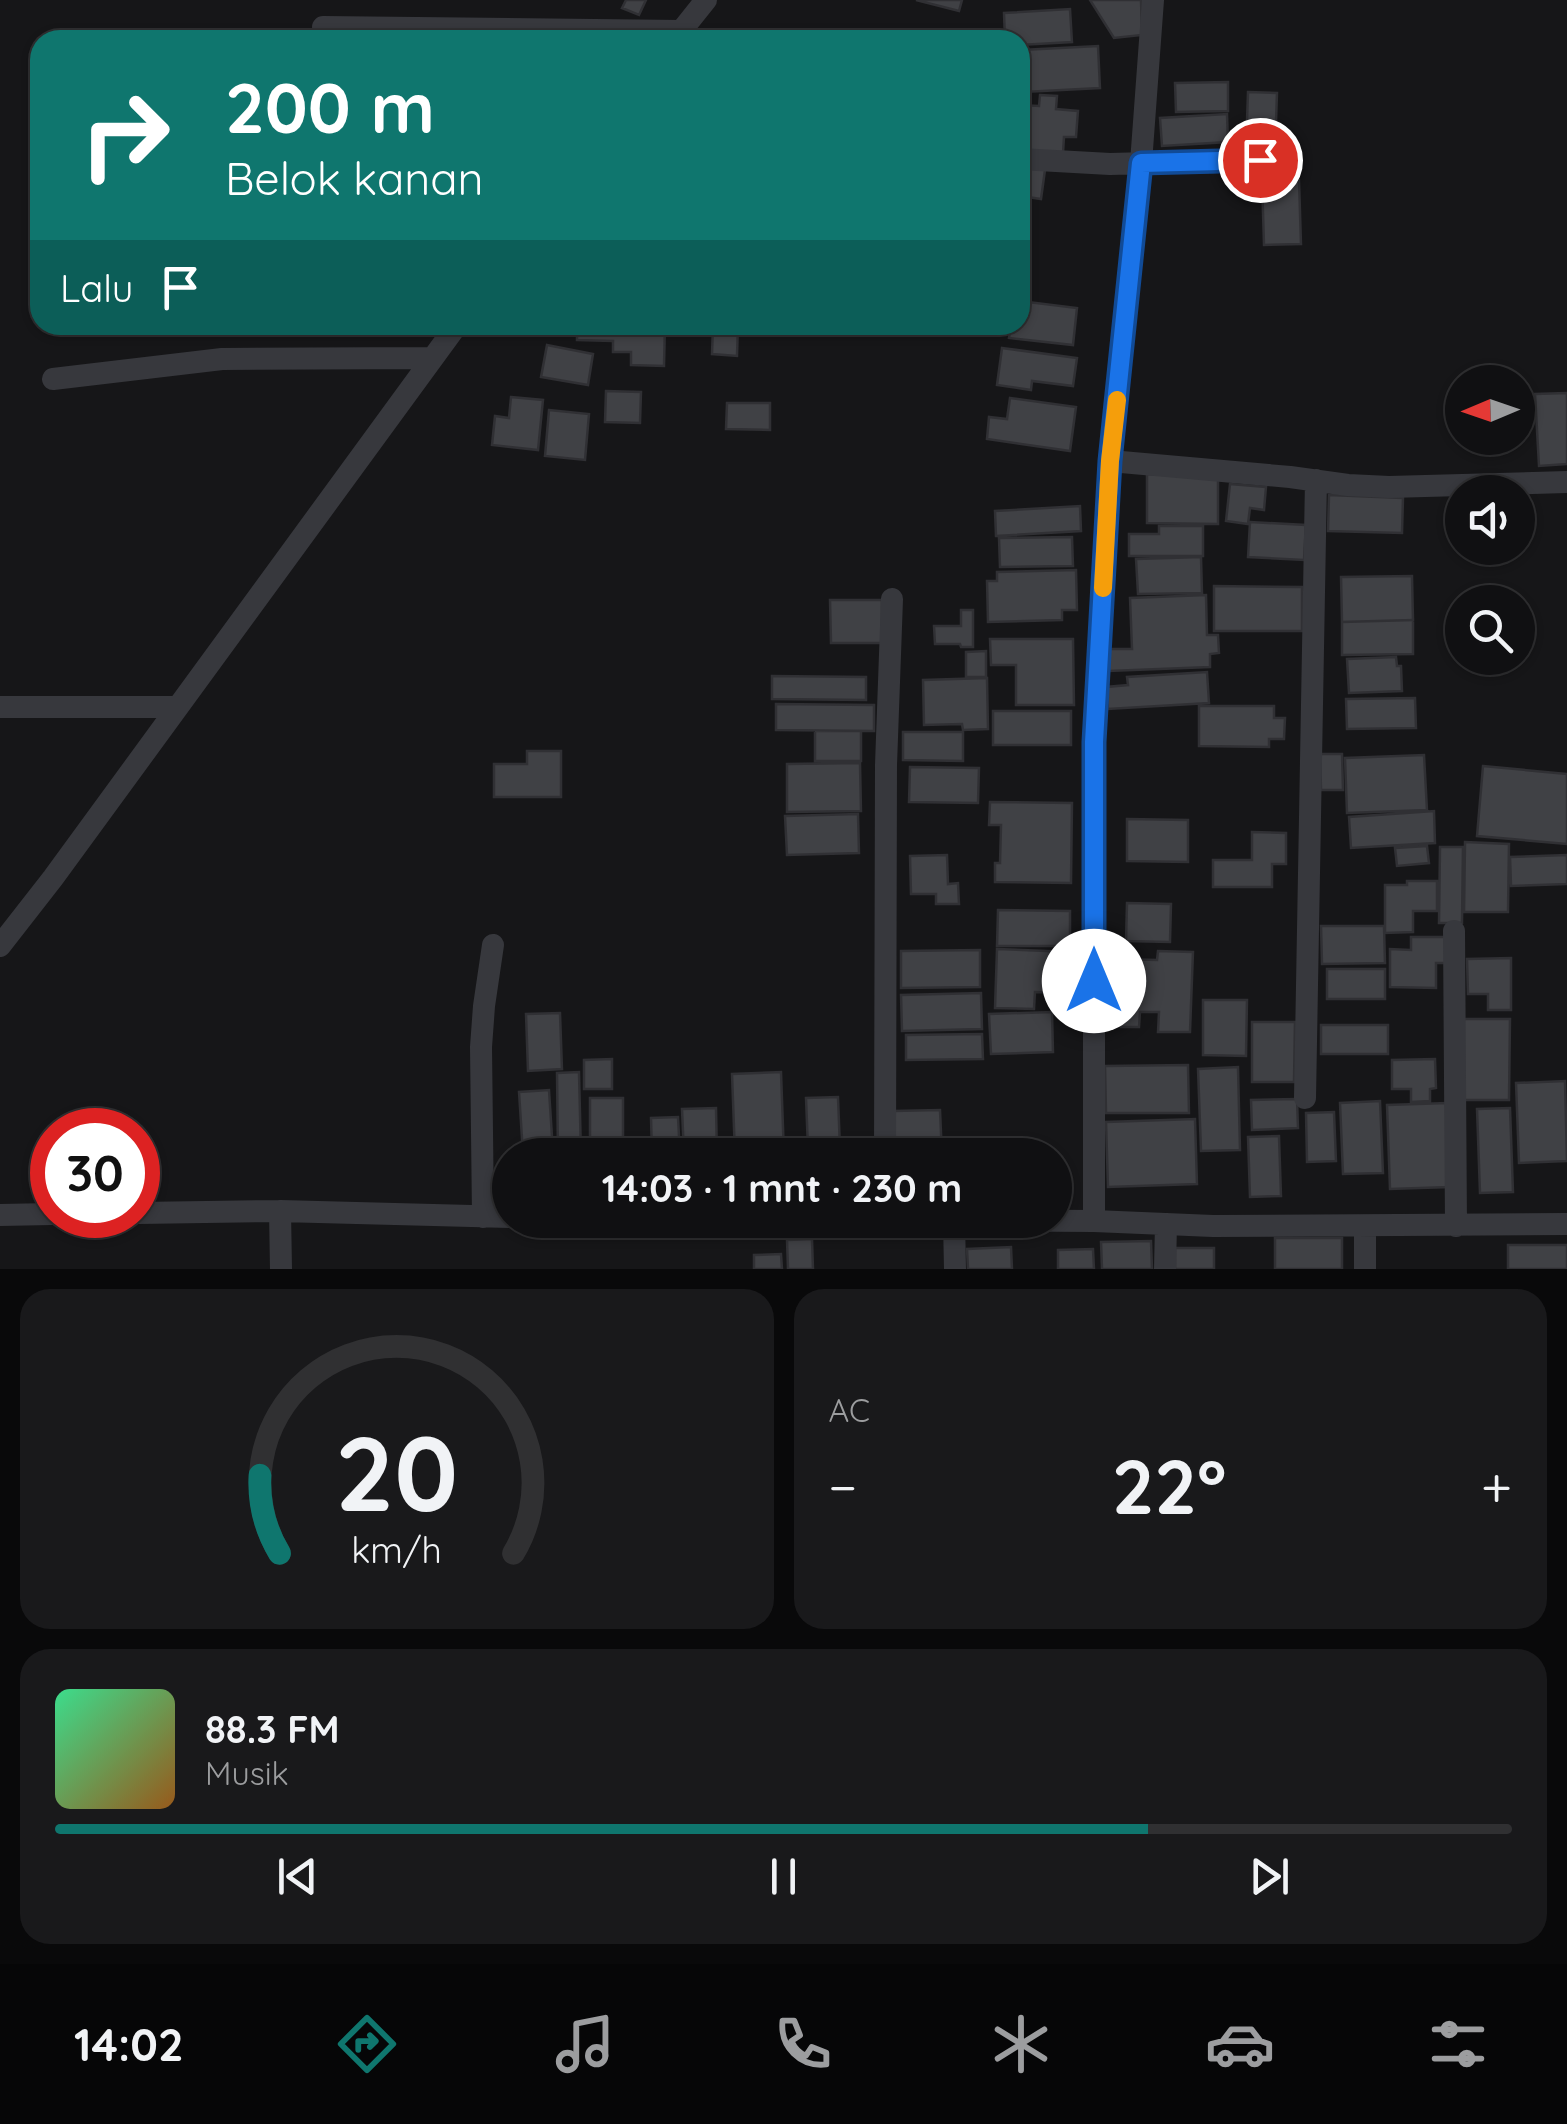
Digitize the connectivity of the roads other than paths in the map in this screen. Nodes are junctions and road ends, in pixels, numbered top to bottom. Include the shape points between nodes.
1 (706, 0) edge
2 (1153, 0) edge
3 (323, 27) dead end
4 (456, 30) edge
5 (681, 30) edge
6 (1030, 159) edge
7 (1260, 160) dead end
8 (1141, 163) junction
9 (449, 335) edge
10 (432, 358) junction
11 (53, 378) dead end
12 (1110, 461) junction
13 (1316, 480) junction
14 (1567, 482) edge
15 (892, 599) dead end
16 (0, 707) edge
17 (177, 707) junction
18 (1454, 931) dead end
19 (493, 944) dead end
20 (0, 946) edge
21 (1304, 1098) dead end
22 (885, 1138) edge
23 (280, 1211) junction
24 (160, 1213) edge
25 (0, 1214) edge
26 (30, 1214) edge
27 (483, 1217) junction
28 (492, 1217) edge
29 (1072, 1221) edge
30 (1094, 1221) junction
31 (1166, 1224) junction
32 (1567, 1224) edge
33 (1456, 1226) junction
34 (1365, 1227) junction
35 (955, 1238) edge
36 (281, 1269) edge
37 (956, 1269) edge
38 (1165, 1269) edge
39 (1365, 1269) edge

1 - 5 street
2 - 8 street
3 - 4 street
6 - 8 street
7 - 8 street
8 - 12 street
9 - 10 street
10 - 11 street via 222,360
10 - 17 street
12 - 13 street
12 - 30 street via 1094,742
13 - 14 street via 1389,487
13 - 21 street
15 - 22 street
16 - 17 street
17 - 20 street
18 - 33 street
19 - 27 street via 482,1046
23 - 24 street
23 - 27 street
23 - 36 street
25 - 26 street
27 - 28 street
29 - 30 street
30 - 31 street
31 - 34 street
31 - 38 street
32 - 33 street
33 - 34 street
34 - 39 street
35 - 37 street

